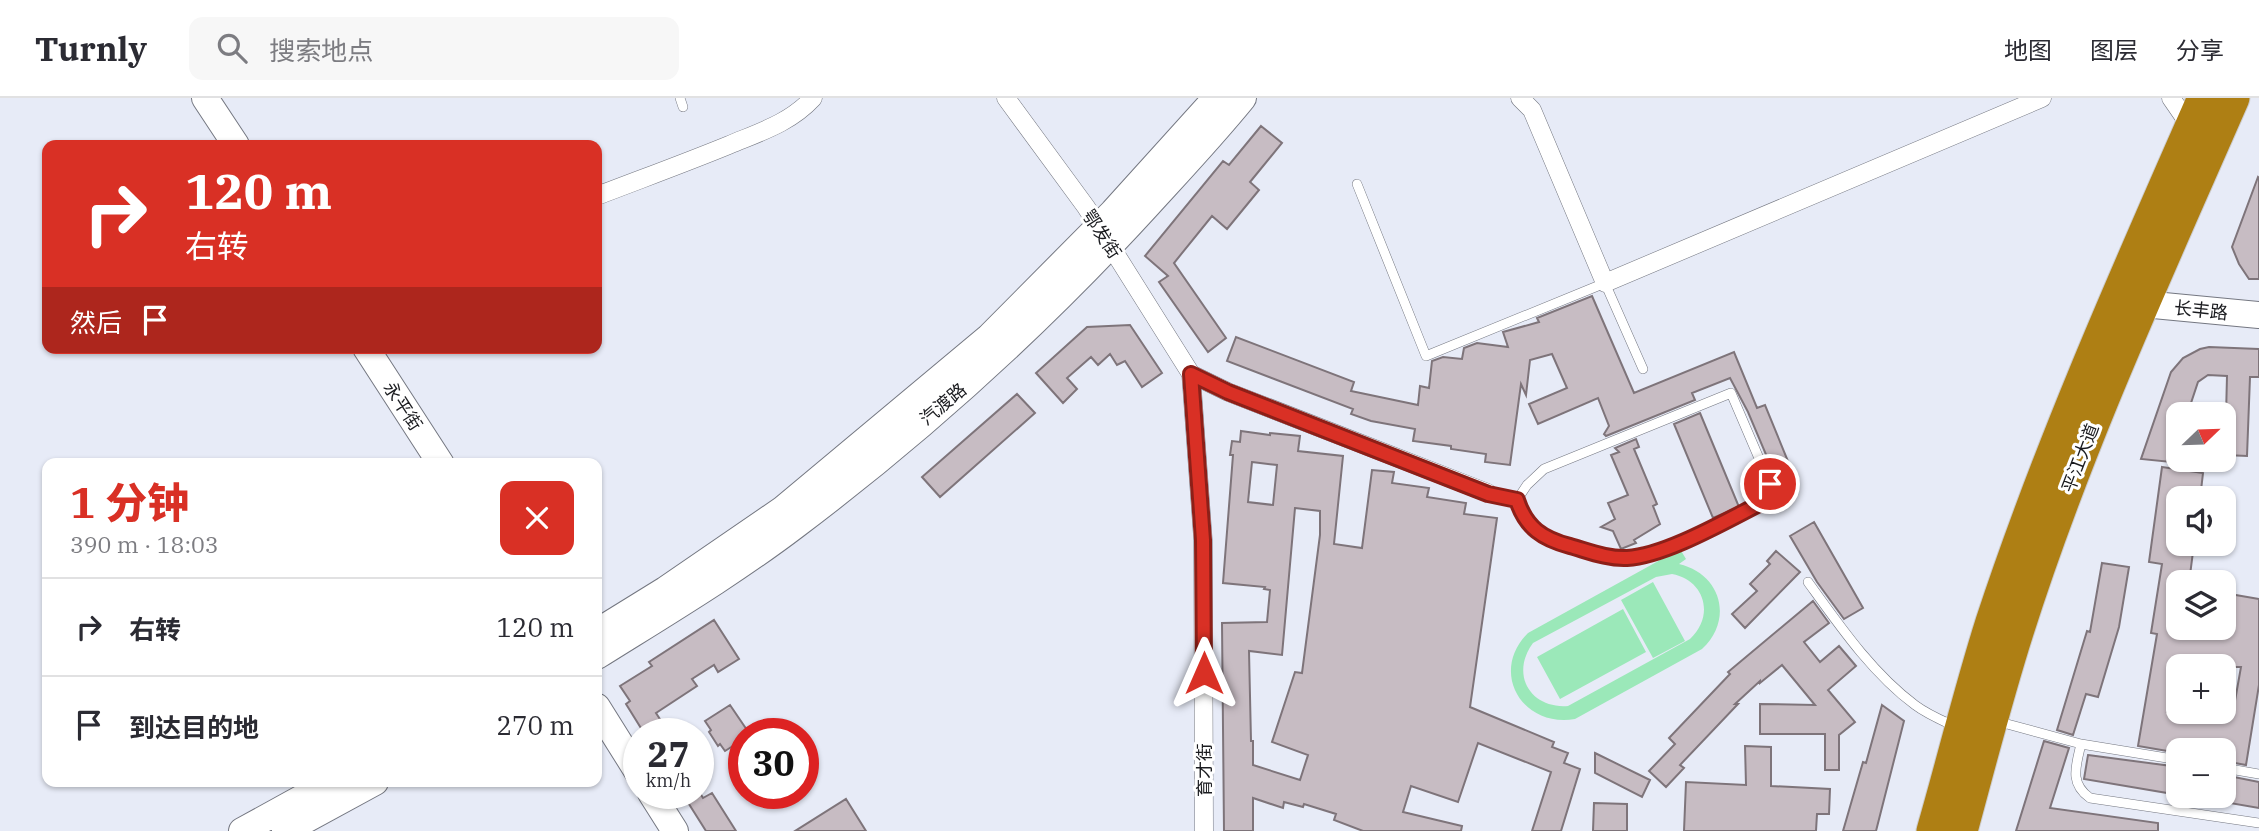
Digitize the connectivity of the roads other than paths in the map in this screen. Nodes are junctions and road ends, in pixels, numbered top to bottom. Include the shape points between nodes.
1 (205, 98) edge
2 (813, 98) edge
3 (1006, 98) edge
4 (1216, 98) edge
5 (1243, 98) edge
6 (1520, 98) edge
7 (2042, 98) edge
8 (2171, 98) edge
9 (2233, 98) edge
10 (2198, 112) edge
11 (233, 140) edge
12 (1357, 184) dead end
13 (602, 194) edge
14 (1104, 236) junction
15 (1605, 283) junction
16 (2143, 304) junction
17 (2259, 315) edge
18 (370, 354) edge
19 (1643, 369) dead end
20 (1191, 374) junction
21 (437, 458) edge
22 (1488, 494) joint
23 (1517, 500) junction
24 (1808, 582) dead end
25 (602, 629) edge
26 (602, 653) edge
27 (602, 715) edge
28 (1977, 726) junction
29 (2081, 744) junction
30 (623, 748) edge
31 (2166, 758) edge
32 (2236, 770) edge
33 (2259, 774) edge
34 (322, 787) edge
35 (366, 787) edge
36 (661, 809) edge
37 (2259, 823) edge
38 (242, 831) edge
39 (285, 831) edge
40 (675, 831) edge
41 (1205, 831) edge
42 (1933, 831) edge
43 (1961, 831) edge

1 - 11 street
2 - 13 street via 785,122
3 - 14 street, 鄂发街
4 - 14 street, 汽渡路
5 - 14 street, 汽渡路 via 1207,140
6 - 15 street via 1532,110
7 - 15 street
8 - 10 street
9 - 16 highway, 平江大道
10 - 28 highway, 平江大道 via 2037,495 1992,624
12 - 15 lane via 1426,356
14 - 20 street, 鄂发街
14 - 25 street, 汽渡路 via 793,501
14 - 26 street, 汽渡路 via 1003,352 795,526
15 - 19 lane
16 - 17 street, 长丰路
16 - 28 highway, 平江大道
18 - 21 street, 永平街
20 - 22 street
20 - 41 street, 育才街 via 1203,540
22 - 23 lane
23 - 23 lane via 1526,520 1542,536 1607,557 1628,558 1692,537 1765,501 1770,488 1731,393 1544,469
24 - 28 lane via 1843,631 1916,706
27 - 30 street
28 - 29 lane
28 - 42 highway, 平江大道
28 - 43 highway, 平江大道
29 - 31 lane
29 - 37 lane via 2074,775 2090,798
32 - 33 lane
34 - 38 street
35 - 39 street
36 - 40 street

